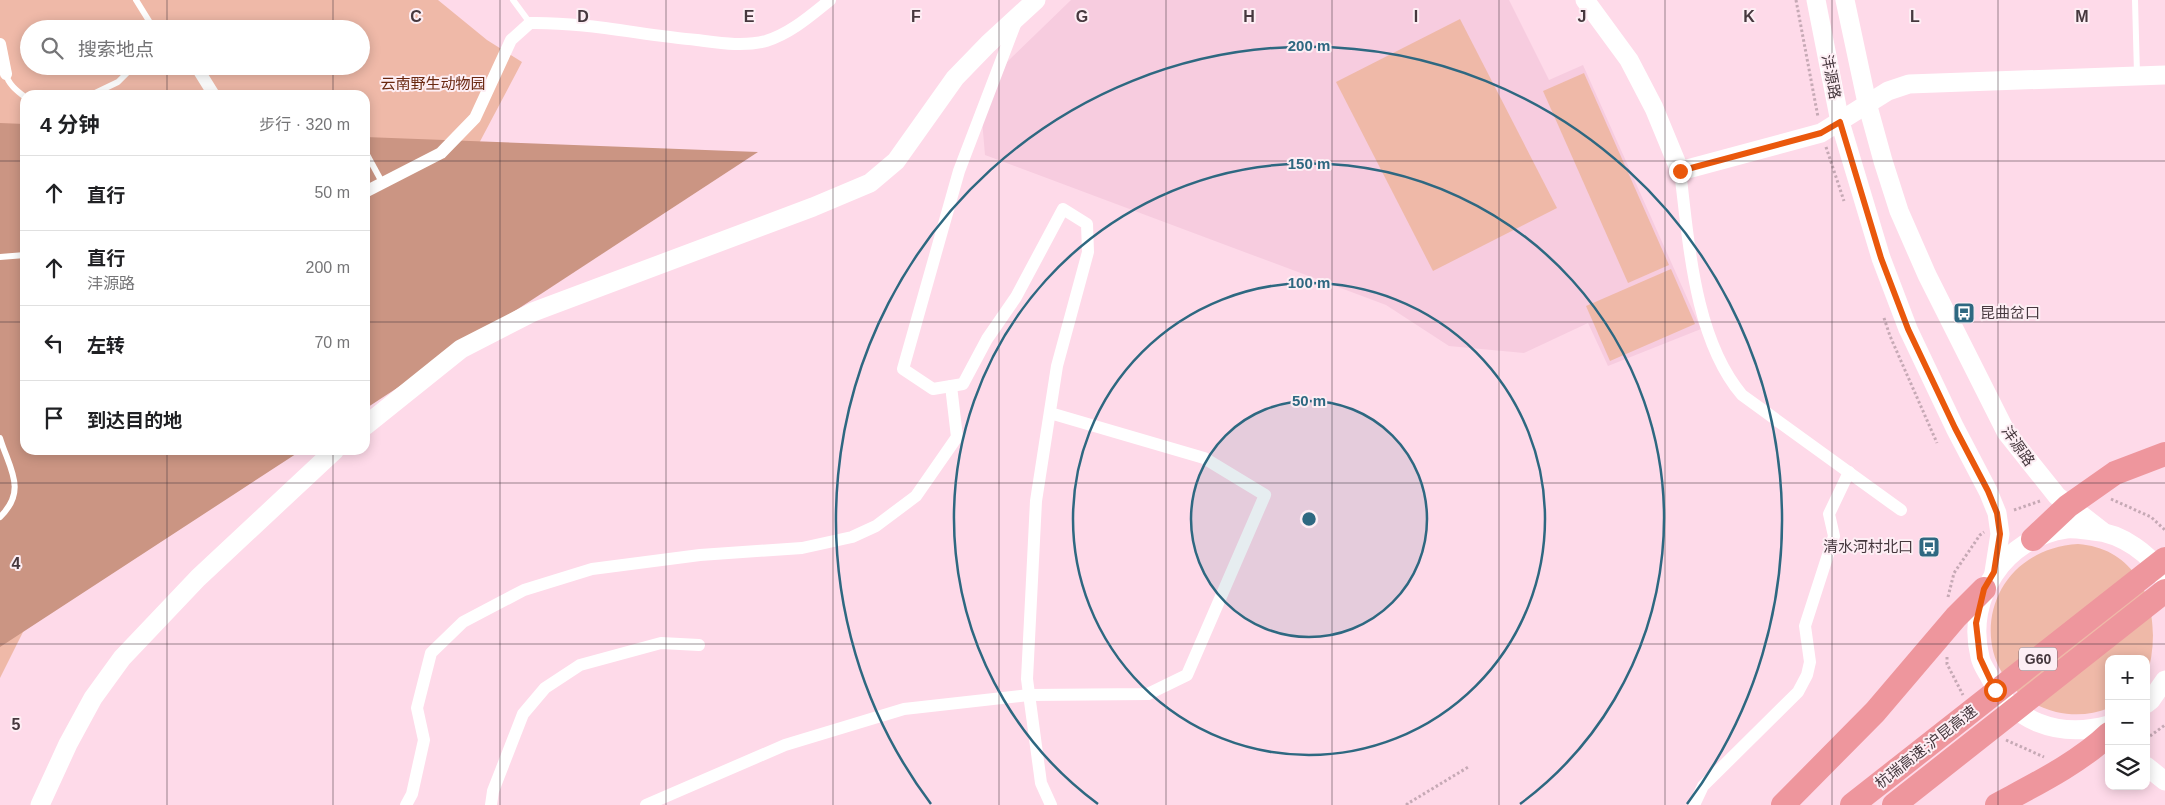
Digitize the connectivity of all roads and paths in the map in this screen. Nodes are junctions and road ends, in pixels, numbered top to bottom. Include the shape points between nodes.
1 (136, 0) edge
2 (512, 0) edge
3 (830, 0) edge
4 (1036, 0) edge
5 (1585, 0) edge
6 (1816, 0) edge
7 (1846, 0) edge
8 (2135, 0) edge
9 (1019, 17) junction
10 (148, 20) edge
11 (530, 23) junction
12 (0, 44) edge
13 (2165, 74) edge
14 (3, 75) edge
15 (125, 75) edge
16 (202, 75) edge
17 (2137, 76) junction
18 (101, 90) edge
19 (211, 90) edge
20 (20, 93) edge
21 (1867, 103) junction
22 (1840, 122) junction
23 (370, 161) edge
24 (1680, 171) junction
25 (382, 184) junction
26 (370, 190) edge
27 (20, 255) edge
28 (0, 257) edge
29 (950, 386) junction
30 (1050, 413) junction
31 (370, 422) edge
32 (0, 438) edge
33 (2165, 454) edge
34 (331, 455) edge
35 (1849, 472) junction
36 (2069, 499) junction
37 (1901, 510) dead end
38 (0, 517) edge
39 (1998, 522) junction
40 (2165, 530) edge
41 (2102, 531) junction
42 (2033, 538) junction
43 (2165, 559) edge
44 (1989, 580) junction
45 (2165, 580) edge
46 (2165, 591) edge
47 (1947, 600) dead end
48 (1944, 632) junction
49 (700, 645) dead end
50 (2165, 680) edge
51 (1029, 695) junction
52 (1964, 698) dead end
53 (2150, 701) edge
54 (2165, 726) edge
55 (2150, 736) edge
56 (2001, 738) dead end
57 (2105, 739) edge
58 (2105, 740) edge
59 (2076, 759) junction
60 (1470, 766) dead end
61 (2150, 769) edge
62 (2165, 781) edge
63 (40, 805) edge
64 (406, 805) edge
65 (491, 805) edge
66 (646, 805) edge
67 (1051, 805) edge
68 (1408, 805) edge
69 (1694, 805) edge
70 (1784, 805) edge
71 (1852, 805) edge
72 (1894, 805) edge
73 (1997, 805) edge

1 - 10 lane
2 - 11 lane
3 - 11 street via 795,28 766,41 738,44 563,23
4 - 9 street
5 - 24 street via 1629,60 1654,108
6 - 22 street, 沣源路
7 - 21 street, 沣源路
8 - 17 lane
9 - 29 street via 959,170 903,369 933,389
9 - 31 street via 955,78 896,161 870,183 533,312 461,349
11 - 25 street via 511,40 475,118 441,153
12 - 14 street
13 - 17 street
14 - 20 lane
15 - 18 lane
16 - 19 street
17 - 21 street via 1909,84
21 - 22 street
21 - 36 street, 沣源路 via 1899,211 1927,275 2006,432
22 - 24 street via 1821,133
22 - 39 street, 沣源路 via 1881,258 1908,329 1988,491
23 - 25 lane
24 - 35 street via 1693,277 1712,345 1728,378 1742,395
25 - 26 street
27 - 28 lane
29 - 30 street via 963,384 987,339 1016,297 1063,209 1087,224 1088,252 1057,366
29 - 64 street via 957,437 916,496 876,526 852,537 802,548 700,555 592,569 524,590 463,622 431,653 417,708 424,740 412,794
30 - 51 street via 1036,501 1027,679
30 - 51 street via 1204,458 1264,495 1188,675 1148,694
32 - 38 lane via 14,473 16,488 12,503
33 - 36 highway via 2115,473
34 - 63 street via 198,578 122,658 93,698
35 - 37 street
35 - 69 street via 1829,514 1834,536 1805,626 1810,662 1807,675 1798,692 1703,786
36 - 39 path via 2017,508
36 - 40 path via 2109,498 2151,517
36 - 41 street, 沣源路
36 - 42 highway
39 - 44 street, 沣源路 via 2000,534
39 - 47 path via 1980,535 1954,574
41 - 42 street via 2067,529
41 - 45 street via 2135,546 2160,570
42 - 44 street via 2004,559
43 - 71 highway, 杭瑞高速;沪昆高速 / G60
44 - 48 highway
44 - 57 street, 沣源路 via 1976,623 1980,658 1995,690 2021,714 2053,728
46 - 72 highway, 杭瑞高速;沪昆高速 / G60
48 - 52 path via 1947,664
48 - 70 highway via 1875,712
49 - 65 street via 661,643 580,665 545,688 523,714 493,791
50 - 53 street
51 - 66 street via 904,709 785,745
51 - 67 street via 1041,783
54 - 55 path
56 - 59 path via 2044,757
58 - 59 highway
59 - 73 highway
60 - 68 path
61 - 62 street

